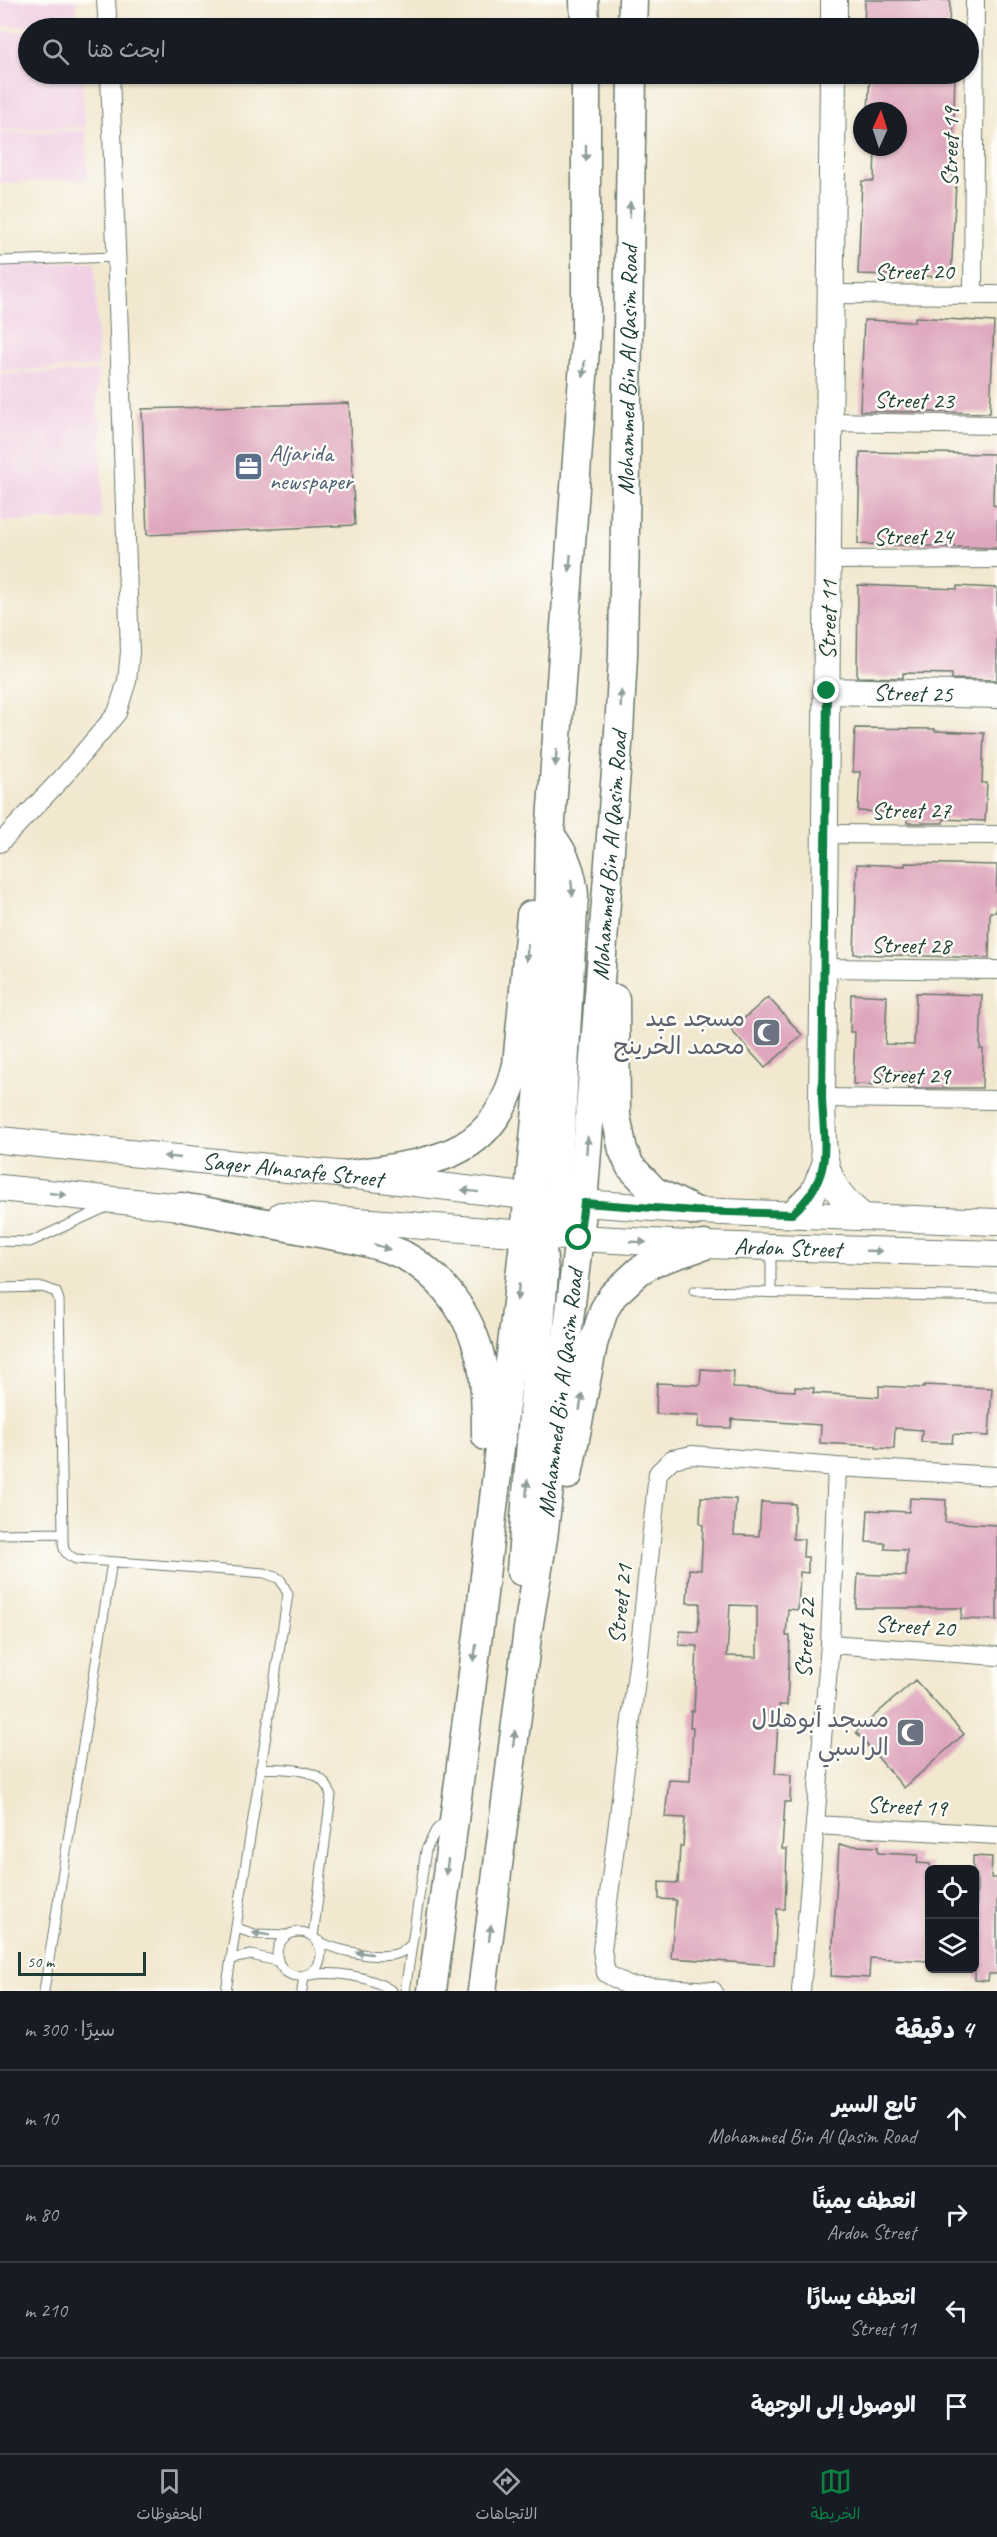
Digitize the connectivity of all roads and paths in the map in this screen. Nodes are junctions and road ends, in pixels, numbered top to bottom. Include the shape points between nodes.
1 (106, 0) edge
2 (583, 0) edge
3 (633, 0) edge
4 (834, 0) edge
5 (975, 0) edge
6 (107, 18) edge
7 (584, 18) edge
8 (632, 18) edge
9 (834, 18) edge
10 (975, 18) edge
11 (110, 84) edge
12 (585, 84) edge
13 (632, 84) edge
14 (833, 84) edge
15 (974, 84) edge
16 (116, 257) junction
17 (0, 261) edge
18 (831, 294) junction
19 (973, 295) junction
20 (997, 295) edge
21 (586, 335) junction
22 (830, 422) junction
23 (997, 425) edge
24 (997, 559) edge
25 (828, 560) junction
26 (622, 655) junction
27 (827, 691) junction
28 (997, 694) edge
29 (825, 834) junction
30 (550, 835) junction
31 (997, 835) edge
32 (0, 843) edge
33 (609, 866) junction
34 (824, 968) junction
35 (997, 970) edge
36 (822, 1098) junction
37 (997, 1100) edge
38 (0, 1140) edge
39 (825, 1166) junction
40 (347, 1175) junction
41 (0, 1188) edge
42 (528, 1198) junction
43 (120, 1201) junction
44 (571, 1202) junction
45 (181, 1207) junction
46 (695, 1211) junction
47 (792, 1214) junction
48 (861, 1215) junction
49 (944, 1221) junction
50 (997, 1222) edge
51 (997, 1234) edge
52 (533, 1235) junction
53 (579, 1238) junction
54 (0, 1241) edge
55 (997, 1244) edge
56 (705, 1245) junction
57 (771, 1248) junction
58 (943, 1253) junction
59 (997, 1254) edge
60 (0, 1288) edge
61 (694, 1291) dead end
62 (771, 1292) junction
63 (997, 1297) edge
64 (837, 1467) junction
65 (997, 1476) edge
66 (63, 1533) junction
67 (0, 1534) edge
68 (543, 1538) junction
69 (111, 1562) junction
70 (480, 1619) junction
71 (528, 1629) junction
72 (830, 1644) junction
73 (997, 1656) edge
74 (260, 1768) junction
75 (453, 1817) junction
76 (815, 1825) junction
77 (997, 1835) edge
78 (236, 1928) junction
79 (286, 1935) junction
80 (314, 1938) junction
81 (412, 1944) junction
82 (231, 1959) junction
83 (277, 1961) junction
84 (306, 1975) junction
85 (44, 1991) edge
86 (226, 1991) edge
87 (302, 1991) edge
88 (392, 1991) edge
89 (405, 1991) edge
90 (432, 1991) edge
91 (482, 1991) edge
92 (713, 1991) edge
93 (801, 1991) edge

1 - 6 street
2 - 7 main road
3 - 8 main road
4 - 9 main road
5 - 10 street, Street 19
11 - 16 street
12 -> 21 main road, Mohammed Bin Al Qasim Road
26 -> 13 main road, Mohammed Bin Al Qasim Road
14 - 18 main road, Street 11
15 - 19 street, Street 19
16 - 17 lane
16 - 32 street via 130,652 127,681 117,712 63,777
18 - 19 street, Street 20
18 - 22 main road, Street 11
19 - 20 street, Street 20
21 - 26 main road via 606,320 620,332 609,587 612,622
21 -> 30 main road, Mohammed Bin Al Qasim Road
22 - 23 street, Street 23
22 - 25 main road, Street 11
24 - 25 street, Street 24
25 - 27 main road, Street 11
33 -> 26 main road, Mohammed Bin Al Qasim Road
27 - 28 main road, Street 25
27 - 29 main road, Street 11
29 - 31 street, Street 27
29 - 34 main road, Street 11
30 -> 40 main road via 536,874 517,1065 503,1107 474,1141 455,1153 434,1161
30 - 42 main road, Mohammed Bin Al Qasim Road via 546,1015
30 -> 44 main road via 569,869 574,895
44 -> 33 main road, Mohammed Bin Al Qasim Road
33 - 46 main road via 615,916 618,1133 630,1166 641,1179 669,1200
34 - 35 street, Street 28
34 - 36 main road, Street 11
36 - 37 street, Street 29
36 - 39 main road, Street 11
40 -> 38 main road, Saqer Alnasafe Street
39 - 47 main road, Street 11 via 813,1193
39 - 48 main road, Street 11 via 838,1194
42 -> 40 main road, Saqer Alnasafe Street
41 -> 43 main road, Saqer Alnasafe Street
42 - 44 main road, Saqer Alnasafe Street
42 - 52 main road
43 - 45 main road, Saqer Alnasafe Street
43 - 54 lane via 30,1242
44 - 46 main road, Ardon Street
44 - 53 main road via 561,1215
45 - 52 main road, Saqer Alnasafe Street
45 -> 70 main road via 385,1247 424,1269 452,1298 472,1331 483,1370 486,1445 478,1556
46 - 47 main road, Ardon Street
47 - 48 main road, Ardon Street
48 - 49 main road, Ardon Street
49 - 50 main road, Ardon Street
49 - 58 main road via 955,1233 950,1249
51 - 55 main road
52 - 53 main road, Saqer Alnasafe Street
52 -> 70 main road
71 -> 52 main road via 520,1584 544,1282
53 -> 56 main road, Ardon Street
53 - 68 main road, Mohammed Bin Al Qasim Road
56 - 57 main road, Ardon Street
68 -> 56 main road via 566,1485 593,1344 604,1310 619,1288 639,1271
57 -> 58 main road, Ardon Street
57 - 62 lane
58 - 59 main road, Ardon Street
60 - 66 lane via 43,1287 56,1292 59,1300
61 - 62 lane
62 - 63 lane
64 - 65 street, Street 21
64 - 72 street, Street 22
64 - 92 street, Street 21 via 692,1455 672,1459 658,1473 602,1950 606,1973 628,1986
66 - 67 lane
66 - 69 lane via 67,1556
68 - 71 main road, Mohammed Bin Al Qasim Road
69 - 74 lane via 265,1573 280,1579 288,1594
69 - 85 lane
70 -> 75 main road
91 -> 71 main road, Mohammed Bin Al Qasim Road
72 - 73 street, Street 20
72 - 76 street, Street 22
74 - 78 lane
74 - 80 lane via 315,1774 326,1783 331,1795
75 - 81 lane via 436,1830 428,1843
75 -> 90 main road
76 - 77 street, Street 19
76 - 93 street, Street 22
79 -> 78 lane via 255,1934
78 - 82 lane
79 - 80 lane via 300,1932
79 - 83 lane via 277,1950
81 -> 80 lane via 399,1953 382,1956 338,1949
80 - 84 lane via 321,1959 314,1971
81 - 89 lane
82 - 83 lane via 260,1956
82 - 86 lane
83 - 84 lane via 291,1975
84 - 87 lane
84 - 88 lane via 345,1976 375,1982

